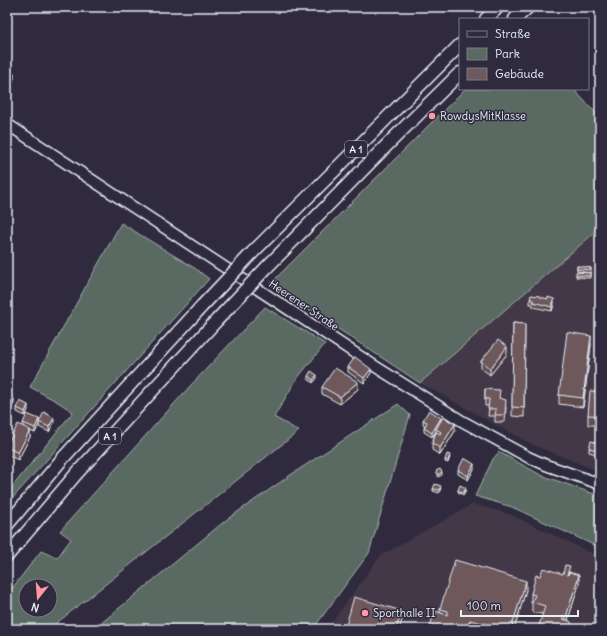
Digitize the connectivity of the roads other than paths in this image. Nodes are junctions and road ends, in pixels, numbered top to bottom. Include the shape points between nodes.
1 (498, 7) edge
2 (528, 7) edge
3 (487, 18) edge
4 (516, 18) edge
5 (459, 46) edge
6 (459, 74) edge
7 (7, 124) edge
8 (600, 484) edge
9 (7, 525) edge
10 (7, 556) edge

1 - 3 highway
2 - 4 highway
5 - 9 highway, A 1, bridge via 252,253 63,458
6 - 10 highway, A 1, bridge via 217,320 82,467
7 - 8 main road, Heerener Straße via 462,421 528,457

